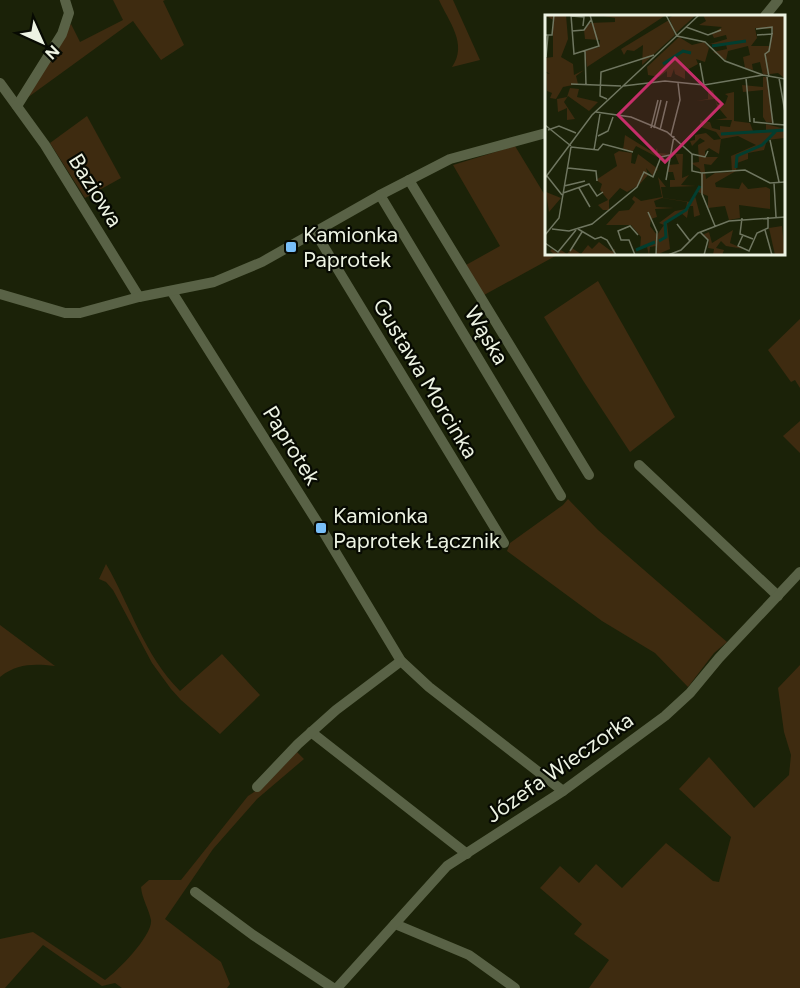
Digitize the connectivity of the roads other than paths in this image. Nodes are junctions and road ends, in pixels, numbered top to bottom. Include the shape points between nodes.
1 (65, 0) edge
2 (778, 0) edge
3 (766, 15) edge
4 (0, 83) edge
5 (17, 106) junction
6 (545, 133) edge
7 (409, 180) junction
8 (380, 195) junction
9 (315, 232) junction
10 (172, 292) junction
11 (0, 294) edge
12 (139, 297) junction
13 (639, 465) dead end
14 (589, 475) dead end
15 (561, 496) dead end
16 (504, 543) dead end
17 (800, 572) edge
18 (778, 596) junction
19 (401, 661) junction
20 (311, 732) junction
21 (257, 787) dead end
22 (563, 791) junction
23 (467, 854) junction
24 (195, 892) dead end
25 (395, 924) junction
26 (333, 988) edge
27 (337, 988) edge
28 (515, 988) edge

1 - 5 street via 69,13 62,34
2 - 3 street
4 - 5 street, Baziowa
5 - 12 street, Baziowa
6 - 7 street via 450,159
7 - 8 street
7 - 14 street
8 - 9 street
8 - 15 street, Wąska
9 - 10 street via 237,274
9 - 16 street, Gustawa Morcinka
10 - 12 street
10 - 19 street, Paprotek
11 - 12 street via 65,313 80,313
13 - 18 street
17 - 18 street, Józefa Wieczorka
18 - 22 street, Józefa Wieczorka via 665,716
19 - 20 street
19 - 22 street, Paprotek
20 - 21 street
20 - 23 street
22 - 23 street, Józefa Wieczorka
23 - 25 street, Józefa Wieczorka via 447,866
24 - 26 street
25 - 27 street, Józefa Wieczorka
25 - 28 street via 469,956

